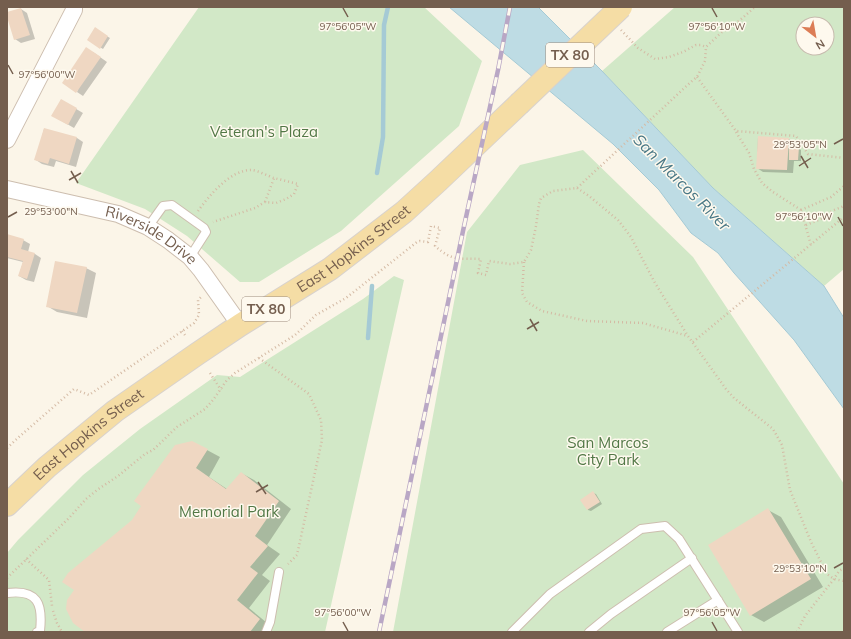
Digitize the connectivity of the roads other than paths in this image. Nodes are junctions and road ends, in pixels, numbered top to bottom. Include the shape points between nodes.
1 (74, 7) edge
2 (620, 17) edge
3 (7, 140) edge
4 (7, 189) edge
5 (148, 227) junction
6 (190, 257) junction
7 (240, 325) junction
8 (7, 505) edge
9 (692, 558) junction
10 (279, 572) road end
11 (7, 593) edge
12 (718, 600) junction
13 (40, 632) edge
14 (266, 632) edge
15 (512, 632) edge
16 (590, 632) edge
17 (667, 632) edge
18 (738, 632) edge

1 - 3 street
2 - 7 main road, East Hopkins Street / TX 80, bridge via 519,104 404,212 330,269
4 - 5 street, Riverside Drive via 118,214
5 - 6 street, Riverside Drive
5 - 6 lane via 163,206 172,205 206,232
6 - 7 street, Riverside Drive
7 - 8 main road, East Hopkins Street / TX 80 via 115,411 47,467
9 - 12 lane
9 - 15 lane via 679,539 665,526 641,529 550,594
9 - 16 lane via 611,614
10 - 14 lane
11 - 13 lane via 21,592 35,599 42,617
12 - 17 lane
12 - 18 lane

